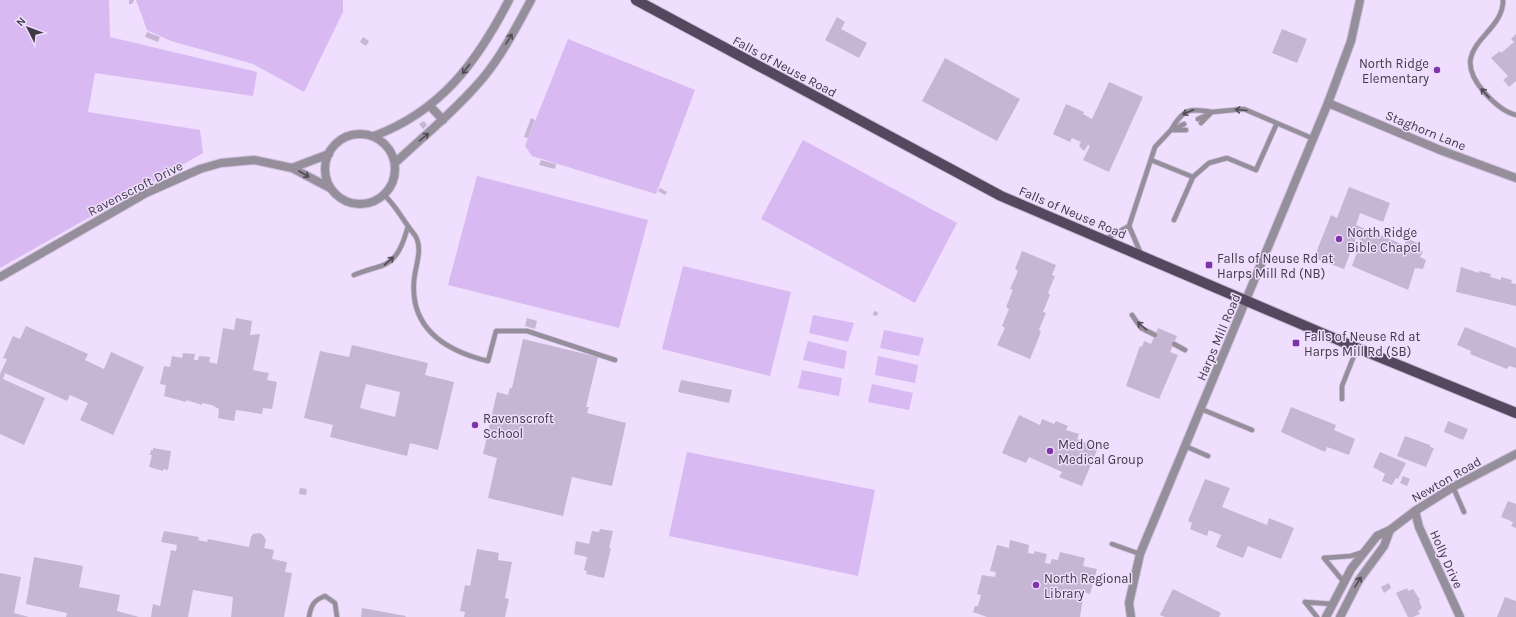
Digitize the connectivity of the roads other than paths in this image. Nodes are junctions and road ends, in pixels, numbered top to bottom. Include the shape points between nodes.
1 (509, 0) edge
2 (531, 0) edge
3 (636, 0) edge
4 (1360, 0) edge
5 (1503, 0) edge
6 (1328, 103) junction
7 (430, 106) junction
8 (1212, 112) junction
9 (1516, 115) edge
10 (443, 120) junction
11 (1199, 121) dead end
12 (1277, 123) junction
13 (1184, 124) dead end
14 (1171, 130) junction
15 (1186, 130) dead end
16 (374, 136) junction
17 (1314, 139) junction
18 (329, 154) junction
19 (1151, 160) junction
20 (395, 163) junction
21 (292, 168) junction
22 (1193, 177) junction
23 (1516, 178) edge
24 (330, 188) junction
25 (384, 195) junction
26 (1174, 220) dead end
27 (408, 226) junction
28 (1129, 226) junction
29 (1104, 240) junction
30 (1142, 256) junction
31 (354, 275) dead end
32 (0, 277) edge
33 (1247, 300) junction
34 (1132, 314) dead end
35 (1155, 335) dead end
36 (1174, 344) dead end
37 (1357, 348) junction
38 (1185, 350) dead end
39 (615, 360) dead end
40 (1342, 399) dead end
41 (1201, 409) junction
42 (1516, 413) edge
43 (1252, 430) dead end
44 (1185, 446) junction
45 (1516, 454) edge
46 (1208, 456) dead end
47 (1453, 487) junction
48 (1415, 511) junction
49 (1464, 512) dead end
50 (1390, 530) junction
51 (1112, 544) dead end
52 (1363, 552) junction
53 (1140, 554) junction
54 (1343, 581) junction
55 (1332, 604) junction
56 (309, 617) edge
57 (337, 617) edge
58 (1130, 617) edge
59 (1317, 617) edge
60 (1326, 617) edge
61 (1340, 617) edge
62 (1460, 617) edge

1 -> 7 street via 492,31 460,77
10 -> 2 street via 489,70
3 - 29 main road, Falls of Neuse Road via 1001,196
4 - 6 street, Harps Mill Road via 1351,41
9 -> 5 lane via 1489,97 1477,84 1471,68 1471,53 1493,24
6 - 17 street, Harps Mill Road
6 - 23 street, Staghorn Lane via 1440,150
7 - 10 street
7 - 16 street via 398,128
8 - 11 lane
12 -> 8 lane via 1244,109
8 -> 14 lane via 1195,109 1180,116
20 -> 10 street
12 - 17 lane
12 - 22 lane via 1256,170 1227,158 1209,163
13 - 14 lane
14 - 15 lane
14 - 19 lane via 1155,147
16 - 18 street via 353,134 343,138
16 - 20 street via 392,152
17 - 33 street, Harps Mill Road
18 - 21 street
18 - 24 street via 325,165
19 - 22 lane
19 - 28 lane
20 - 25 street via 395,175
21 -> 24 street, Ravenscroft Drive
21 - 32 street, Ravenscroft Drive via 254,160 221,163 200,169 146,193
22 - 26 lane
24 - 25 street, Ravenscroft Drive via 350,203 374,202
25 - 27 lane via 398,209
31 -> 27 lane via 390,262 402,246
27 - 39 lane via 417,238 419,249 413,294 419,314 432,335 450,348 488,361 496,331 527,331
28 - 29 lane
28 - 30 lane
29 - 30 main road, Falls of Neuse Road
30 - 33 main road, Falls of Neuse Road
33 - 37 main road, Falls of Neuse Road
33 - 41 street, Harps Mill Road
35 -> 34 lane via 1141,328
36 - 38 lane
37 - 40 lane via 1342,386
37 - 42 main road, Falls of Neuse Road
41 - 43 lane
41 - 44 street, Harps Mill Road
44 - 46 lane
44 - 53 street, Harps Mill Road
45 - 47 street, Newton Road
47 - 48 street, Newton Road
47 - 49 lane
48 - 50 street, Newton Road
48 - 62 street, Holly Drive via 1419,526
50 - 52 street, Newton Road via 1377,536
61 -> 50 street, Newton Road via 1359,580 1384,546
51 - 53 lane
52 - 54 street, Newton Road
52 - 54 lane via 1351,556 1324,558
53 - 58 street, Harps Mill Road via 1129,603
54 - 55 street, Newton Road
55 - 59 lane via 1305,602
55 - 60 street, Newton Road
56 - 57 lane via 310,606 325,596 335,603

